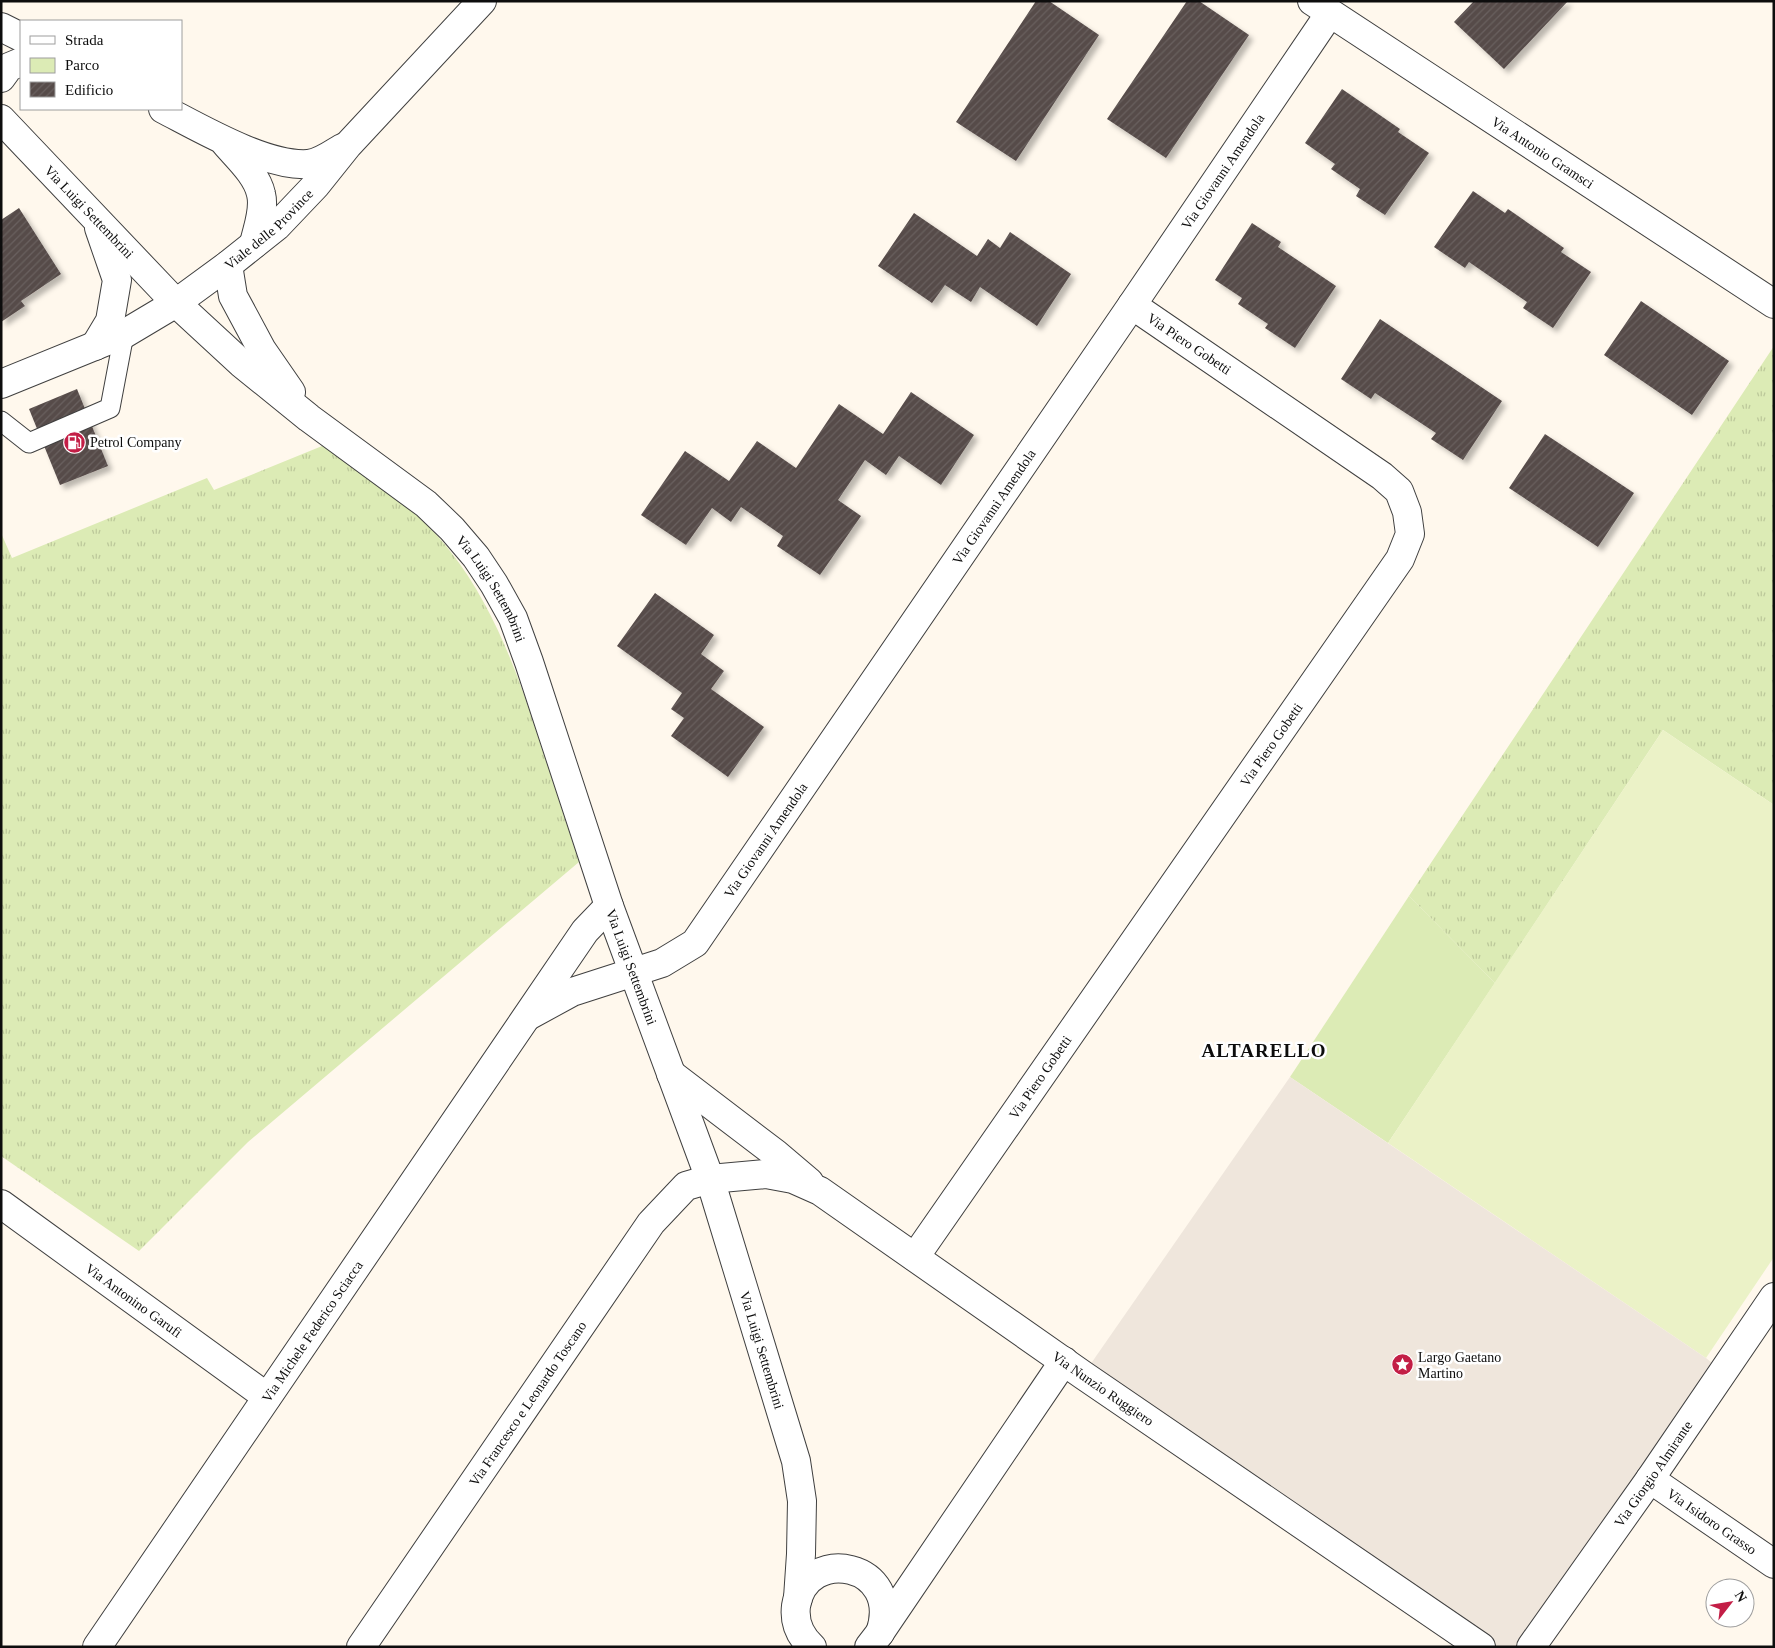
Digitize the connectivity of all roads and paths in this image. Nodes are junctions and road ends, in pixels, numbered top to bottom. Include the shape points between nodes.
1 (482, 1) edge
2 (1321, 7) edge
3 (1, 27) edge
4 (20, 36) edge
5 (20, 62) edge
6 (1, 78) edge
7 (165, 110) edge
8 (1, 119) edge
9 (221, 139) junction
10 (348, 145) junction
11 (96, 219) junction
12 (254, 244) junction
13 (228, 265) junction
14 (176, 303) junction
15 (1774, 304) edge
16 (1132, 305) junction
17 (124, 334) junction
18 (95, 346) junction
19 (1, 384) edge
20 (309, 418) junction
21 (1, 421) edge
22 (609, 906) junction
23 (634, 973) junction
24 (528, 1016) junction
25 (671, 1074) junction
26 (710, 1179) junction
27 (820, 1191) junction
28 (1, 1204) edge
29 (915, 1257) junction
30 (1774, 1297) edge
31 (1064, 1361) junction
32 (267, 1396) junction
33 (1650, 1479) junction
34 (1774, 1564) edge
35 (797, 1605) junction
36 (872, 1644) edge
37 (97, 1647) edge
38 (361, 1647) edge
39 (792, 1647) edge
40 (812, 1647) edge
41 (1481, 1647) edge
42 (1531, 1647) edge

1 - 10 street, Viale delle Province
2 - 15 street, Via Antonio Gramsci
2 - 16 street, Via Giovanni Amendola
3 - 4 street
5 - 6 street via 9,67
7 - 9 street
8 - 11 street, Via Luigi Settembrini
9 - 10 street via 277,161 309,164
9 - 12 street via 250,170 261,194 261,213
10 - 12 street, Viale delle Province via 316,185 277,226
11 - 14 street, Via Luigi Settembrini
11 - 18 street via 117,280 110,321
12 - 13 street, Viale delle Province
13 - 14 street, Viale delle Province
13 - 20 street via 233,296 262,350
14 - 17 street, Viale delle Province
14 - 20 street, Via Luigi Settembrini via 241,363
16 - 23 street, Via Giovanni Amendola via 702,933 695,942 662,963
16 - 29 street, Via Piero Gobetti via 1382,476 1399,491 1407,512 1410,534 1400,559
17 - 18 street, Viale delle Province
17 - 21 lane via 110,408 29,444
18 - 19 street, Viale delle Province
20 - 22 street, Via Luigi Settembrini via 426,504 476,557 494,584 513,618 529,662
22 - 23 street, Via Luigi Settembrini
22 - 24 street, Via Michele Federico Sciacca via 585,931
23 - 24 street, Via Giovanni Amendola via 572,992
23 - 25 street, Via Luigi Settembrini
24 - 32 street, Via Michele Federico Sciacca
25 - 26 street, Via Luigi Settembrini
25 - 27 street
26 - 27 street, Via Nunzio Ruggiero via 766,1174 793,1179
26 - 35 street, Via Luigi Settembrini via 796,1461 802,1501
26 - 38 street, Via Francesco e Leonardo Toscano via 686,1186 651,1223
27 - 29 street, Via Nunzio Ruggiero
28 - 32 street, Via Antonino Garufi
29 - 31 street, Via Nunzio Ruggiero
30 - 33 street, Via Giorgio Almirante
31 - 36 street
31 - 41 street, Via Nunzio Ruggiero
32 - 37 street, Via Michele Federico Sciacca
33 - 34 street, Via Isidoro Grasso
33 - 42 street, Via Giorgio Almirante
35 - 36 street via 805,1585 816,1575 844,1568 858,1572 880,1592 884,1606 884,1620
35 - 39 street
35 - 40 street via 797,1627

